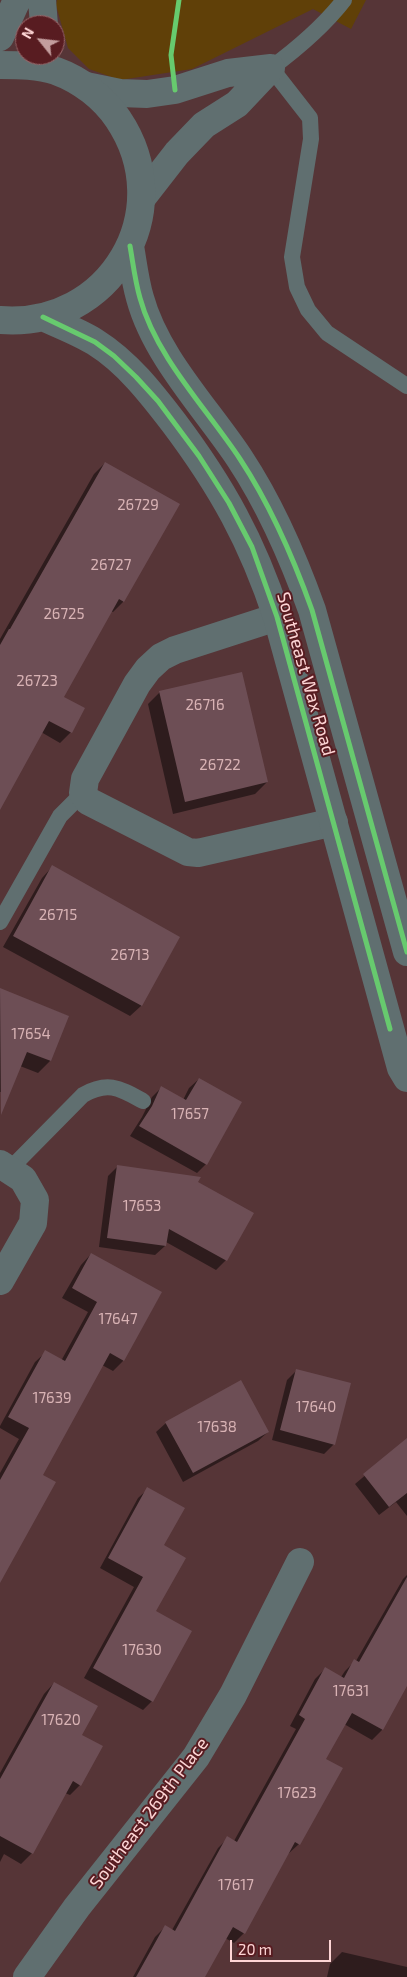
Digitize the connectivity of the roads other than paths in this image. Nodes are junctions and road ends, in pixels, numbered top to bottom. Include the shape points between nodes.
1 (18, 0) edge
2 (42, 0) edge
3 (344, 0) edge
4 (43, 15) edge
5 (0, 37) edge
6 (0, 65) edge
7 (15, 65) edge
8 (57, 65) edge
9 (271, 68) junction
10 (86, 86) junction
11 (142, 198) junction
12 (130, 246) junction
13 (43, 317) junction
14 (0, 320) edge
15 (407, 386) edge
16 (278, 617) junction
17 (82, 793) junction
18 (334, 822) junction
19 (0, 922) edge
20 (407, 952) edge
21 (407, 1078) edge
22 (142, 1101) dead end
23 (5, 1167) edge
24 (3, 1269) edge
25 (300, 1562) dead end
26 (27, 1977) edge

1 - 5 street
2 - 4 street
3 - 9 lane via 316,32
6 - 7 street
8 - 10 street
9 - 10 street via 228,72 189,87 147,94 120,94
9 - 11 street via 237,104 204,125
9 - 15 lane via 310,118 311,139 292,257 297,287 308,310 327,333
10 - 11 street via 110,107 128,134 139,165
11 - 12 street via 139,222
12 - 13 street via 115,271 95,292 70,307
12 - 20 street, Southeast Wax Road via 140,298 166,355 261,492 297,569 314,619
13 - 14 street via 22,321
13 - 16 street, Southeast Wax Road via 95,342 114,356 158,402 229,503 252,547
16 - 17 street via 161,657 137,684 85,779
16 - 18 street, Southeast Wax Road
17 - 18 street via 88,801 188,852 198,854
17 - 19 lane via 60,816
18 - 21 street, Southeast Wax Road via 401,1068
22 - 23 lane via 109,1086 94,1089 83,1095
23 - 24 street via 23,1179 36,1200 33,1223
25 - 26 street, Southeast 269th Place via 233,1695 196,1756 77,1907

